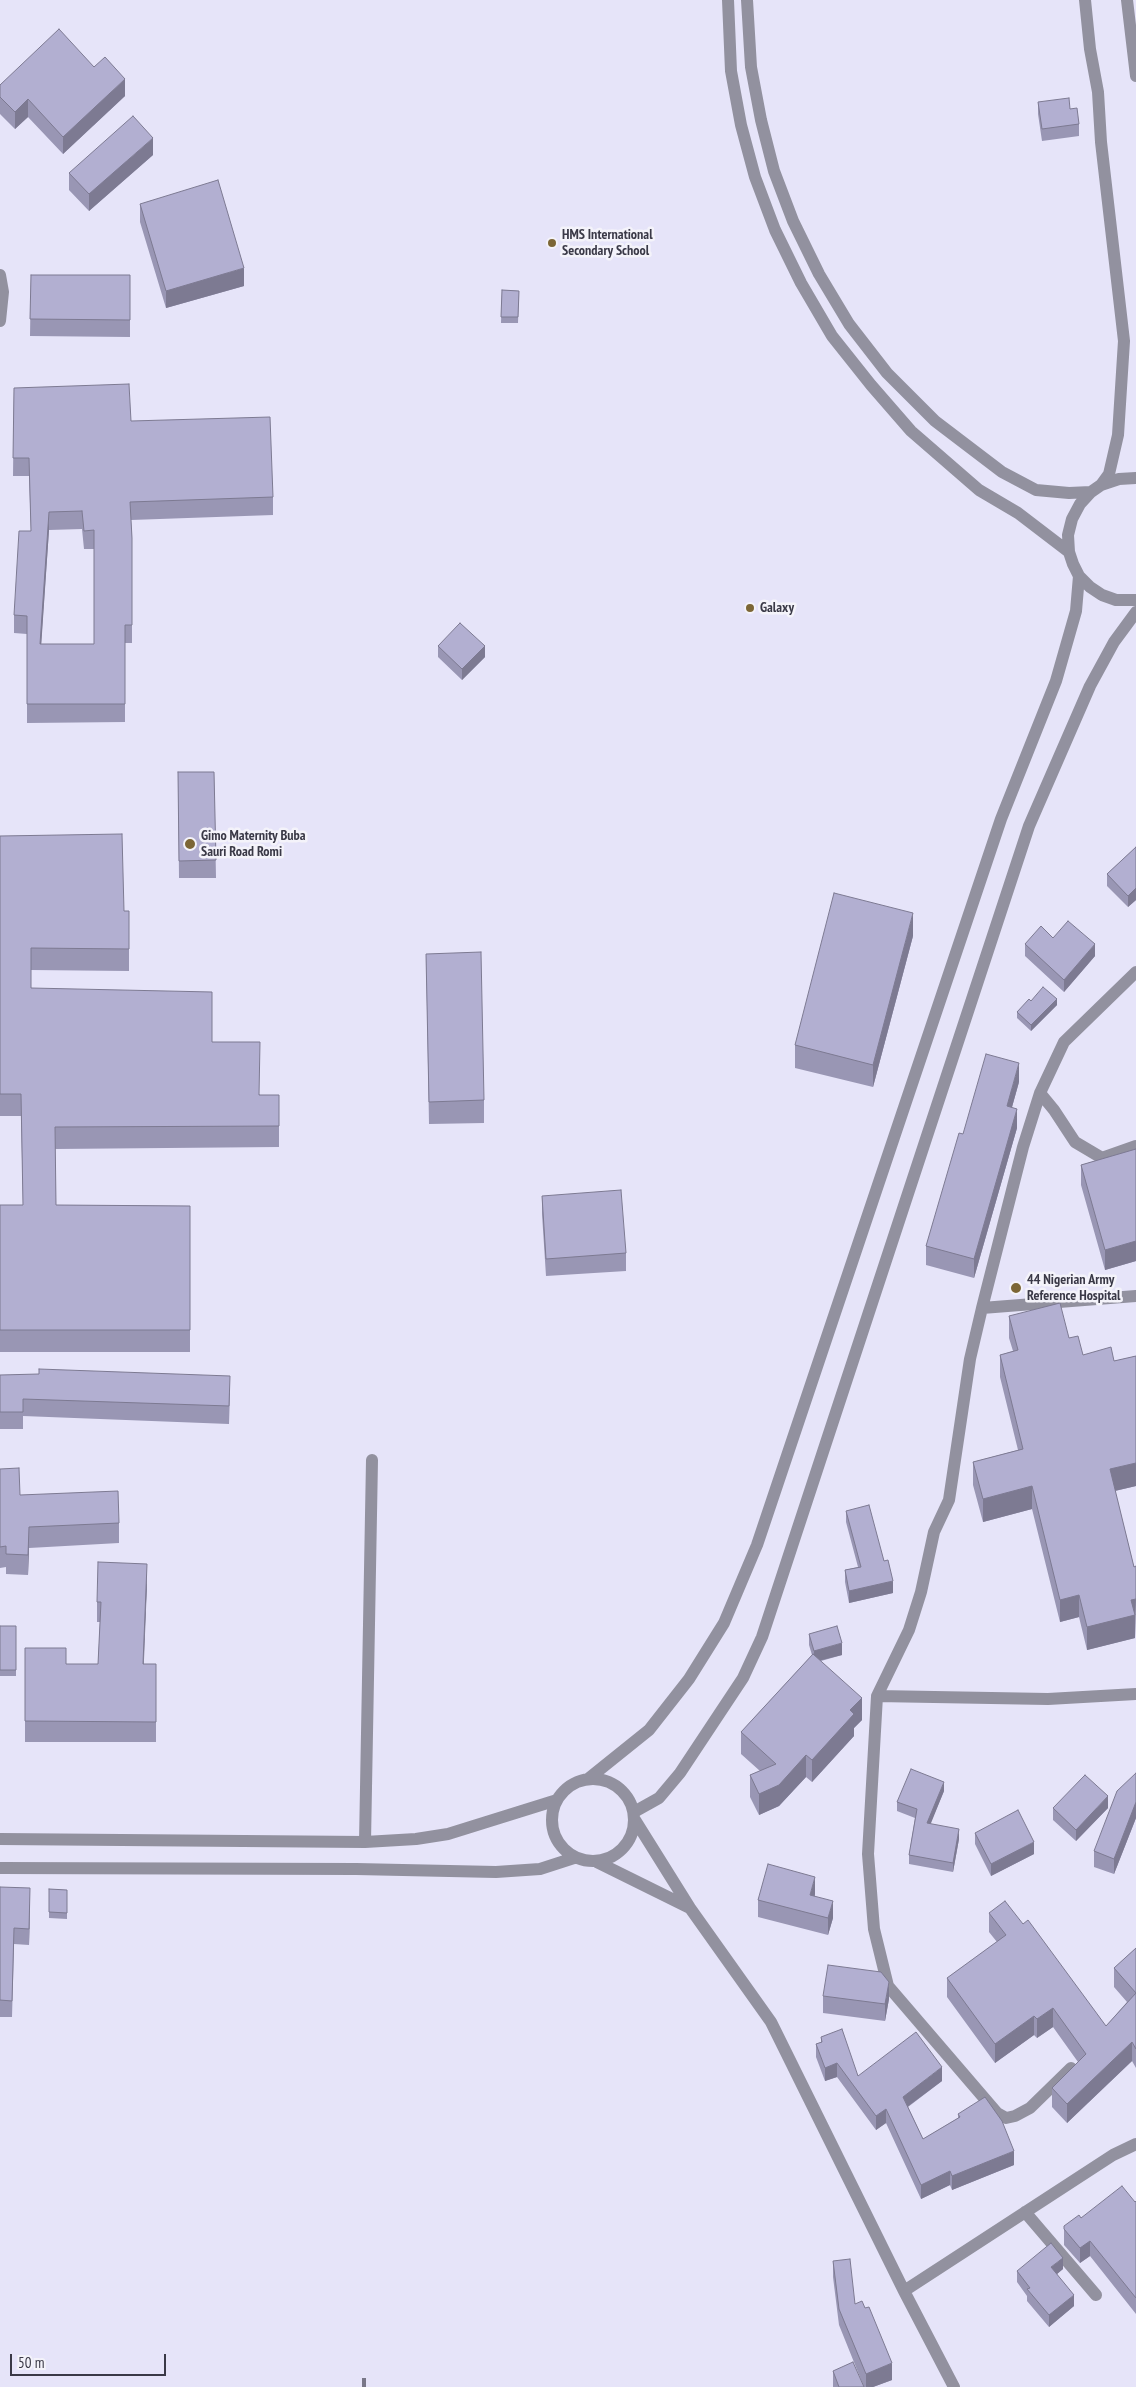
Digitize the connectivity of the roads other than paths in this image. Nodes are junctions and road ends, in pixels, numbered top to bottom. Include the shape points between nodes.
1 (728, 0) edge
2 (747, 0) edge
3 (1085, 0) edge
4 (1127, 0) edge
5 (1136, 76) edge
6 (0, 275) edge
7 (0, 322) edge
8 (1136, 478) edge
9 (1096, 488) junction
10 (1069, 552) junction
11 (1080, 576) junction
12 (1136, 600) edge
13 (1136, 612) edge
14 (1136, 972) edge
15 (1040, 1093) junction
16 (1136, 1146) edge
17 (1136, 1296) edge
18 (982, 1308) junction
19 (372, 1460) dead end
20 (1136, 1694) edge
21 (878, 1696) junction
22 (588, 1779) junction
23 (556, 1800) junction
24 (635, 1816) junction
25 (0, 1839) edge
26 (365, 1842) junction
27 (574, 1858) junction
28 (597, 1862) junction
29 (0, 1868) edge
30 (690, 1908) junction
31 (1071, 2068) edge
32 (1136, 2144) edge
33 (1025, 2212) junction
34 (904, 2291) junction
35 (1096, 2295) dead end
36 (954, 2387) edge

1 - 10 street via 731,71 755,178 801,284 832,336 911,431 979,490 1018,513
2 - 9 street via 751,67 774,171 819,274 849,324 887,373 936,421 1002,472 1036,490 1069,493
3 - 9 street via 1124,341 1118,435 1109,474
4 - 5 street
6 - 7 street via 3,292
8 - 9 street via 1119,479
9 - 10 street via 1080,504 1072,519 1068,535
10 - 11 street
11 - 12 street via 1102,595 1116,600
11 - 22 street via 1076,611 1056,681 998,828 756,1545 724,1623 689,1679 649,1730
13 - 24 street via 1114,642 1090,686 1029,826 762,1637 743,1678 680,1773 659,1798
14 - 15 street via 1064,1042
15 - 16 street via 1075,1142 1102,1158
15 - 18 street
17 - 18 street
18 - 21 street via 970,1359 949,1500 934,1532 909,1630
19 - 26 street
20 - 21 street via 1048,1699
21 - 31 street via 868,1854 874,1929 888,1986 985,2101 1006,2118 1030,2108
22 - 23 street via 576,1782
22 - 24 street via 601,1779 616,1786 628,1797
23 - 26 street via 448,1834
23 - 27 street via 552,1813 556,1840
24 - 28 street via 632,1835 624,1848 612,1858
24 - 30 street
25 - 26 street
27 - 28 street
27 - 29 street via 540,1869 496,1872
28 - 30 street
30 - 34 street via 771,2022
32 - 33 street via 1112,2155
33 - 34 street
33 - 35 street
34 - 36 street

